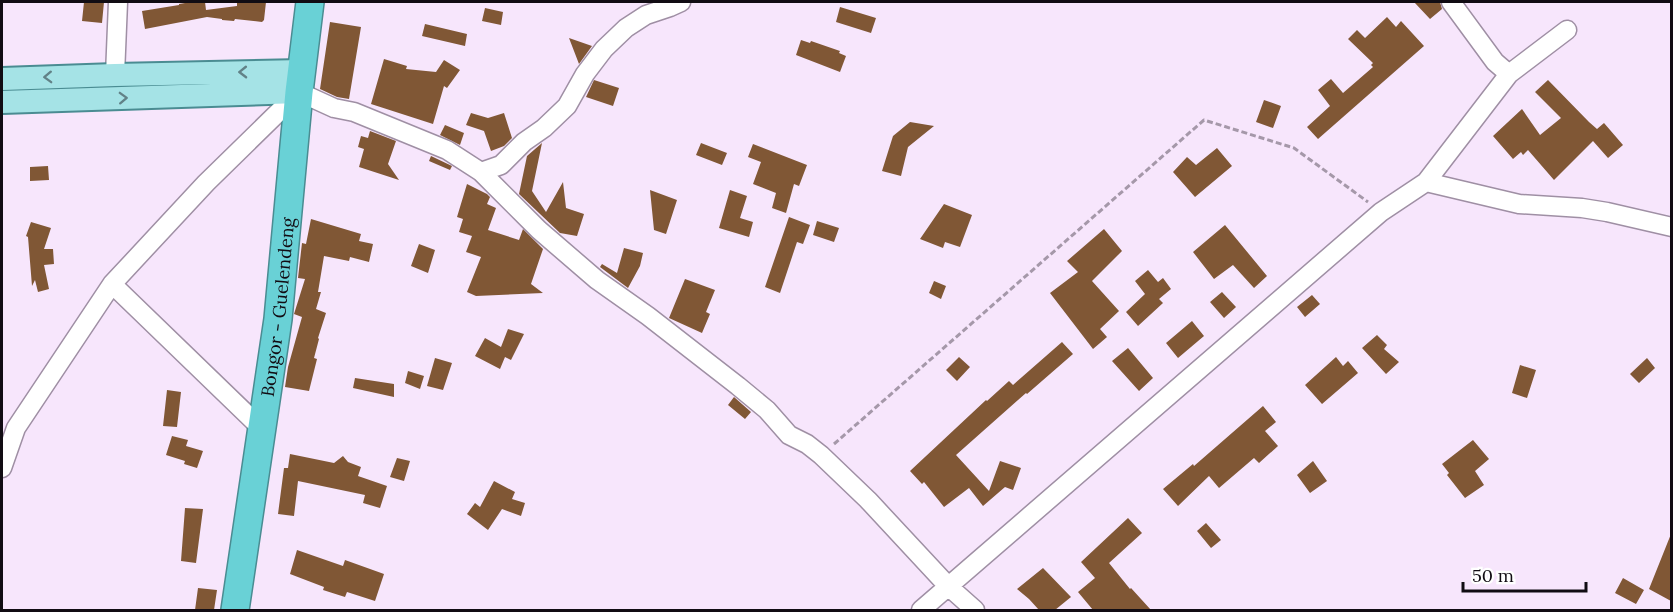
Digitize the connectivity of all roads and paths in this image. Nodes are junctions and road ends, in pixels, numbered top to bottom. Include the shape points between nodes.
1 (118, 2) edge
2 (310, 2) edge
3 (681, 2) edge
4 (1451, 2) edge
5 (1567, 30) dead end
6 (1509, 74) junction
7 (115, 75) junction
8 (2, 79) edge
9 (300, 82) junction
10 (2, 102) edge
11 (481, 172) junction
12 (1426, 182) junction
13 (1382, 212) junction
14 (1671, 227) edge
15 (112, 284) junction
16 (261, 428) junction
17 (821, 455) junction
18 (2, 468) edge
19 (948, 586) junction
20 (235, 610) edge
21 (921, 610) edge
22 (975, 610) edge

1 - 7 street
2 - 9 highway, Bongor - Guelendeng
3 - 11 street via 646,15 626,28 585,74 567,106 501,165
4 - 6 street via 1495,62
5 - 6 street
6 - 12 street
7 -> 8 main road
9 -> 7 main road
10 -> 9 main road
9 - 11 street via 334,108 354,112 447,150
9 - 15 street
9 - 16 highway, Bongor - Guelendeng via 278,319
11 - 17 street via 597,280 738,386 789,435
12 - 13 street
12 - 14 street via 1519,204 1582,208
13 - 17 path via 1294,148 1204,120
13 - 19 street
15 - 16 street
15 - 18 street via 16,428
16 - 20 highway, Bongor - Guelendeng
17 - 19 street
19 - 21 street
19 - 22 street

